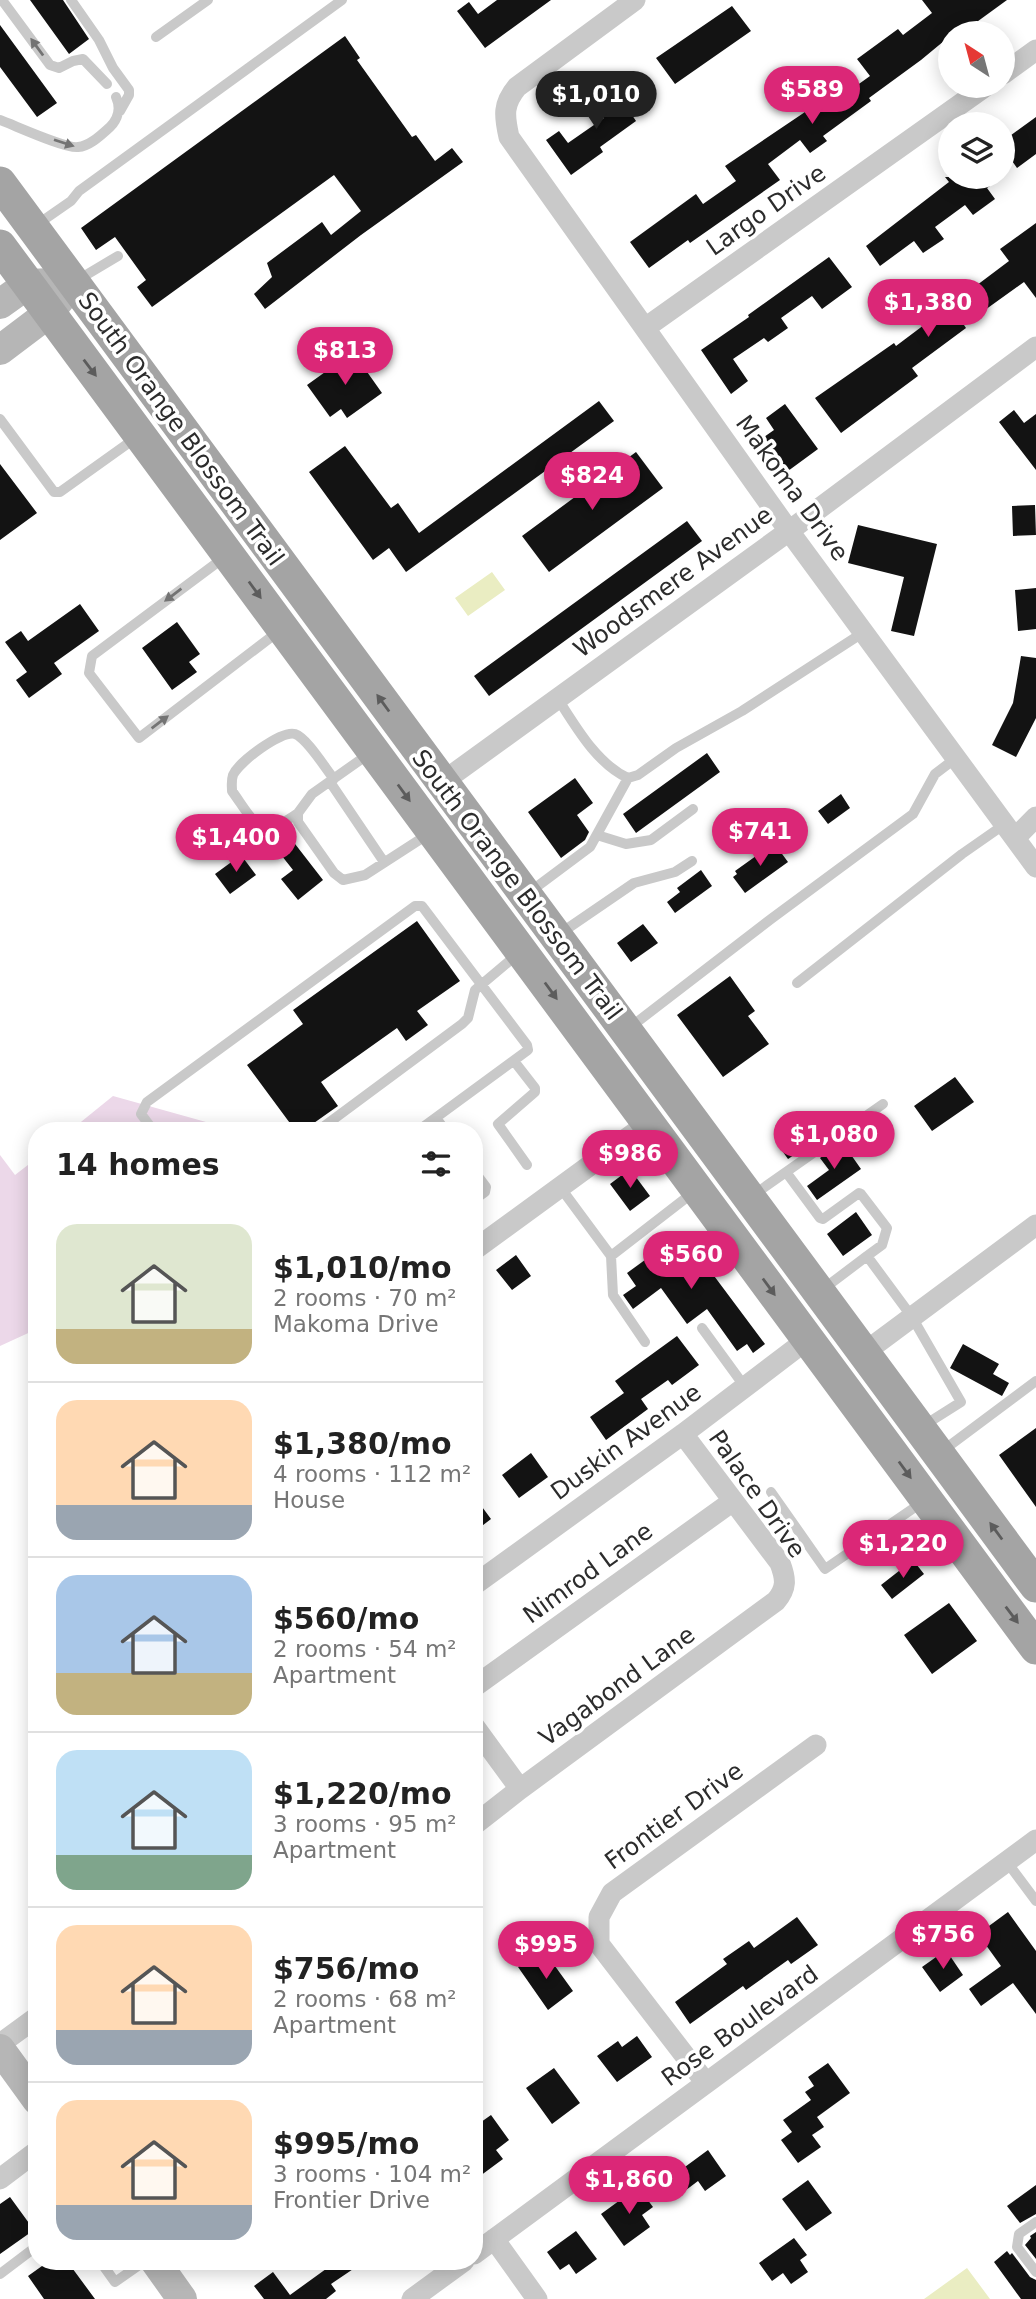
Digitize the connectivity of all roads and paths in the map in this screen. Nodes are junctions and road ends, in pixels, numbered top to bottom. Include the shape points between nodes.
1 (2, 0) edge
2 (71, 0) edge
3 (208, 0) edge
4 (342, 0) edge
5 (635, 0) edge
6 (156, 37) dead end
7 (1036, 50) edge
8 (1015, 65) edge
9 (107, 84) dead end
10 (116, 97) dead end
11 (969, 98) edge
12 (118, 113) junction
13 (0, 120) edge
14 (0, 183) edge
15 (33, 228) junction
16 (0, 246) edge
17 (118, 256) dead end
18 (73, 283) junction
19 (28, 284) junction
20 (0, 304) edge
21 (49, 313) junction
22 (645, 328) junction
23 (1036, 347) edge
24 (0, 350) edge
25 (0, 419) edge
26 (140, 435) junction
27 (789, 531) junction
28 (228, 554) junction
29 (283, 629) junction
30 (864, 632) junction
31 (558, 699) junction
32 (373, 751) junction
33 (956, 758) junction
34 (628, 778) junction
35 (332, 781) junction
36 (442, 783) junction
37 (693, 808) dead end
38 (298, 813) junction
39 (1036, 817) edge
40 (433, 831) junction
41 (1010, 831) junction
42 (597, 835) junction
43 (692, 861) dead end
44 (384, 862) junction
45 (1036, 867) edge
46 (525, 895) junction
47 (556, 937) junction
48 (521, 951) junction
49 (797, 983) dead end
50 (481, 985) junction
51 (625, 1030) junction
52 (598, 1055) junction
53 (514, 1061) junction
54 (657, 1073) junction
55 (883, 1104) dead end
56 (436, 1118) junction
57 (147, 1122) edge
58 (330, 1122) edge
59 (430, 1122) edge
60 (439, 1122) edge
61 (648, 1123) junction
62 (712, 1146) junction
63 (527, 1165) dead end
64 (786, 1172) junction
65 (560, 1187) junction
66 (698, 1189) junction
67 (750, 1198) junction
68 (1036, 1225) edge
69 (483, 1243) edge
70 (611, 1256) junction
71 (867, 1256) junction
72 (820, 1292) junction
73 (912, 1317) junction
74 (702, 1328) dead end
75 (808, 1339) junction
76 (645, 1342) dead end
77 (865, 1352) junction
78 (1036, 1381) edge
79 (745, 1387) junction
80 (683, 1434) junction
81 (929, 1441) junction
82 (771, 1492) dead end
83 (926, 1499) junction
84 (733, 1501) junction
85 (483, 1578) edge
86 (1035, 1581) edge
87 (786, 1584) joint
88 (1036, 1648) edge
89 (483, 1681) edge
90 (483, 1738) edge
91 (816, 1745) dead end
92 (520, 1789) junction
93 (483, 1818) edge
94 (1036, 1840) edge
95 (1007, 1862) junction
96 (1036, 1901) edge
97 (28, 2024) edge
98 (0, 2044) edge
99 (0, 2049) edge
100 (706, 2083) junction
101 (28, 2088) edge
102 (28, 2158) edge
103 (0, 2179) edge
104 (1036, 2222) edge
105 (494, 2239) junction
106 (483, 2247) edge
107 (28, 2253) edge
108 (107, 2270) edge
109 (133, 2270) edge
110 (161, 2270) edge
111 (452, 2270) edge
112 (1036, 2272) edge
113 (0, 2274) edge
114 (182, 2299) edge
115 (412, 2299) edge
116 (537, 2299) edge

9 -> 1 lane via 83,59 60,68 50,65
2 - 12 lane via 129,90
3 - 6 lane
4 - 15 lane
5 - 22 street, Makoma Drive via 517,87 507,100 505,120 509,137
7 - 8 street
10 - 12 lane
11 - 22 street, Largo Drive
13 -> 12 lane via 78,148 112,125
14 - 15 main road, South Orange Blossom Trail
15 - 18 main road, South Orange Blossom Trail
16 - 19 main road, South Orange Blossom Trail
17 - 18 lane
18 - 19 main road
18 - 21 main road
36 -> 18 main road, South Orange Blossom Trail
19 - 20 main road
19 - 21 main road, South Orange Blossom Trail
21 - 24 main road
21 -> 26 main road, South Orange Blossom Trail
22 - 27 street, Makoma Drive
23 - 27 street, Woodsmere Avenue
25 - 26 lane via 54,492
26 - 28 main road, South Orange Blossom Trail
27 - 30 street, Makoma Drive
27 - 31 street, Woodsmere Avenue
28 -> 29 main road, South Orange Blossom Trail
28 -> 29 lane via 92,656 89,673 139,738
29 - 32 main road, South Orange Blossom Trail
30 - 33 street, Makoma Drive
30 - 34 lane via 743,712
31 - 34 lane via 599,756
31 - 36 street, Woodsmere Avenue
32 - 35 lane
32 -> 40 main road, South Orange Blossom Trail
33 - 41 street, Makoma Drive
33 - 51 lane via 935,775 913,814
34 - 42 lane
35 - 38 lane via 312,794
35 - 38 lane via 306,743 289,733 279,736 234,774 232,791 255,822 272,828
35 - 44 lane
36 - 46 main road, South Orange Blossom Trail
37 - 42 lane via 651,840 626,844
38 - 44 lane via 298,822 343,880 365,875
39 - 41 street
40 - 44 lane
40 - 48 main road, South Orange Blossom Trail
41 - 45 street, Makoma Drive
41 - 49 lane via 962,854
42 - 46 lane via 590,847
43 - 47 lane via 675,872 634,883
46 - 47 main road, South Orange Blossom Trail
47 - 51 main road, South Orange Blossom Trail
48 - 50 lane
48 -> 52 main road, South Orange Blossom Trail
50 - 53 lane via 527,1045 528,1050
50 - 57 lane via 422,906 415,906 147,1102 141,1114
50 - 58 lane via 462,1024
51 - 54 main road, South Orange Blossom Trail
52 - 54 main road via 637,1075
52 - 61 main road, South Orange Blossom Trail
53 - 56 lane
53 - 63 lane via 535,1092 498,1124
54 - 62 main road, South Orange Blossom Trail
55 - 64 lane
56 - 59 lane
56 - 60 lane
61 - 62 main road via 666,1123
61 - 65 street
61 - 66 main road, South Orange Blossom Trail
62 - 67 main road, South Orange Blossom Trail
64 - 67 lane
64 - 71 lane via 823,1219 861,1194 887,1228 882,1245
65 - 69 street
65 - 70 lane
66 - 70 lane
66 -> 75 main road, South Orange Blossom Trail
67 - 72 main road, South Orange Blossom Trail
68 - 73 street
70 - 76 lane via 612,1295
71 - 72 lane
71 - 73 lane
72 - 77 main road, South Orange Blossom Trail
73 - 77 street
73 - 81 lane via 961,1402
74 - 79 lane
75 - 79 street, Duskin Avenue
75 -> 83 main road, South Orange Blossom Trail
77 - 81 main road, South Orange Blossom Trail
78 - 81 lane
79 - 80 street, Duskin Avenue
80 - 84 street, Palace Drive
80 - 85 street, Duskin Avenue
86 -> 81 main road, South Orange Blossom Trail
82 - 83 lane via 825,1569
83 -> 88 main road, South Orange Blossom Trail
84 - 87 street, Palace Drive via 780,1563
84 - 89 street, Nimrod Lane
87 - 92 street, Vagabond Lane via 776,1601
90 - 92 street
91 - 100 street, Frontier Drive via 612,1894 599,1917 599,1944
92 - 93 street, Vagabond Lane
94 - 95 street, Rose Boulevard
95 - 96 lane
95 - 100 street, Rose Boulevard
97 - 98 street
99 - 101 main road
100 - 105 street, Rose Boulevard
102 - 103 street
104 - 112 lane via 1019,2234 1017,2246
105 - 106 street, Rose Boulevard
105 - 116 street
107 - 113 lane
108 - 109 lane via 116,2282
110 - 114 main road
111 - 115 street

